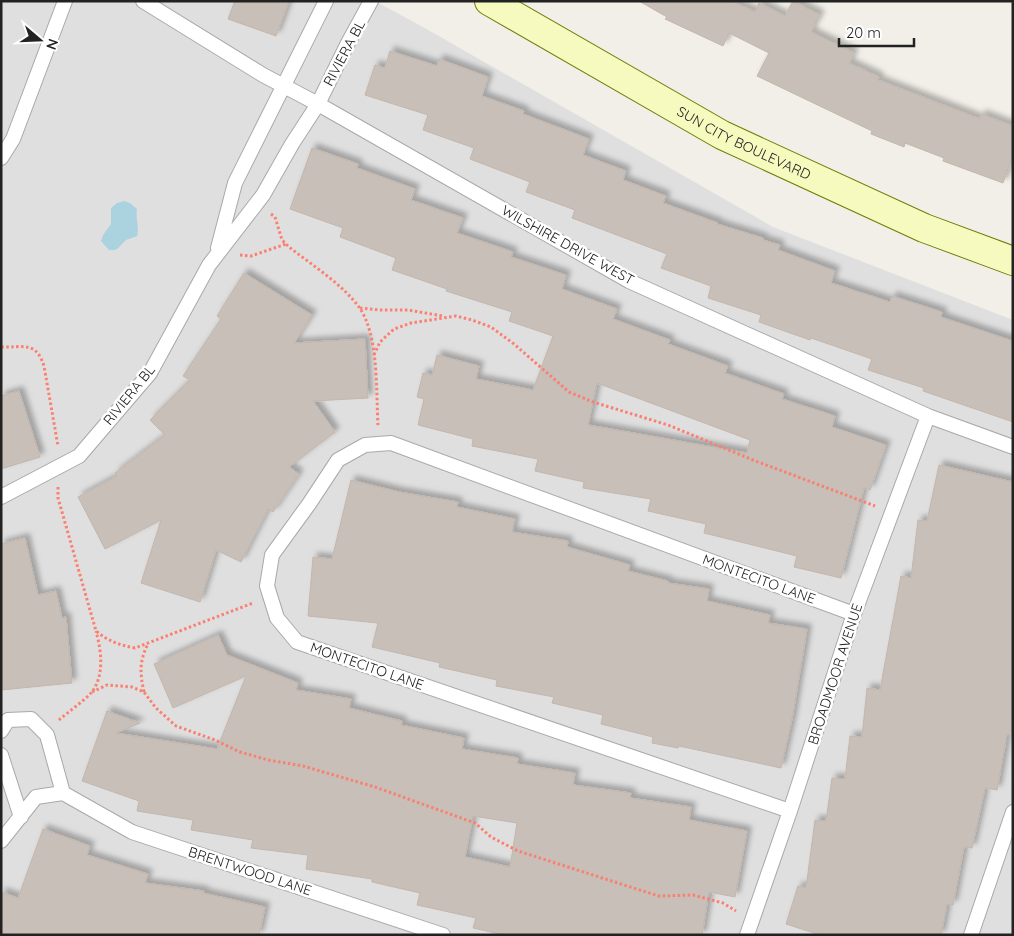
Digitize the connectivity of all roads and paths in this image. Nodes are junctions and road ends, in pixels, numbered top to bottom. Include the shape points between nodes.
1 (66, 1) edge
2 (143, 1) edge
3 (326, 1) edge
4 (372, 1) edge
5 (489, 1) edge
6 (283, 86) junction
7 (318, 104) junction
8 (1, 158) edge
9 (256, 203) junction
10 (286, 244) junction
11 (217, 253) junction
12 (1013, 261) edge
13 (359, 308) junction
14 (448, 317) junction
15 (1, 347) edge
16 (374, 355) junction
17 (928, 416) junction
18 (379, 444) junction
19 (1013, 447) edge
20 (59, 466) junction
21 (1, 497) edge
22 (892, 512) junction
23 (270, 596) junction
24 (854, 614) junction
25 (96, 630) junction
26 (148, 644) junction
27 (92, 692) junction
28 (144, 692) junction
29 (5, 726) edge
30 (44, 732) junction
31 (1, 755) edge
32 (63, 793) junction
33 (790, 811) junction
34 (1013, 812) edge
35 (21, 817) junction
36 (1, 841) edge
37 (752, 920) junction
38 (443, 935) edge
39 (747, 935) edge
40 (971, 935) edge

1 - 8 lane via 13,139
2 - 6 lane, WILSHIRE DRIVE WEST
3 - 6 lane, RIVIERA BL
4 - 7 lane, RIVIERA BL
5 - 12 street, SUN CITY BOULEVARD via 722,136 924,228
6 - 7 lane, WILSHIRE DRIVE WEST
6 - 11 lane, RIVIERA BL via 235,183
7 - 9 lane, RIVIERA BL
7 - 17 lane, WILSHIRE DRIVE WEST via 629,280
9 - 10 path via 275,217
9 - 11 lane, RIVIERA BL
10 - 11 path via 252,256
10 - 13 path
11 - 20 lane, RIVIERA BL via 150,373 79,456
13 - 14 path via 408,310
13 - 16 path via 370,329
14 - 16 path via 394,329 380,342
14 - 22 path via 456,316 491,327 536,361 569,392 668,425
15 - 20 path via 31,348 41,355
16 - 18 path
17 - 19 lane, WILSHIRE DRIVE WEST
17 - 22 lane, BROADMOOR AVENUE
18 - 23 lane, MONTECITO LANE via 365,445 338,460 272,555 266,586
18 - 24 lane, MONTECITO LANE via 391,443
20 - 21 lane, RIVIERA BL
20 - 25 path via 58,498
22 - 24 lane, BROADMOOR AVENUE
23 - 26 path
23 - 33 lane, MONTECITO LANE via 277,618 297,642
24 - 33 lane, BROADMOOR AVENUE
25 - 26 path via 122,646 135,648
25 - 27 path via 100,666
26 - 28 path via 142,654 140,670
27 - 28 path via 107,685 132,687
27 - 30 path
28 - 37 path via 176,726 240,752 348,778 475,823 491,837 518,851 659,896 693,895 723,903
29 - 30 lane via 31,719
30 - 32 lane
31 - 35 lane
32 - 35 lane via 36,797
32 - 38 lane, BRENTWOOD LANE via 132,832
33 - 37 lane, BROADMOOR AVENUE
34 - 40 lane
35 - 36 lane
37 - 39 lane, BROADMOOR AVENUE

